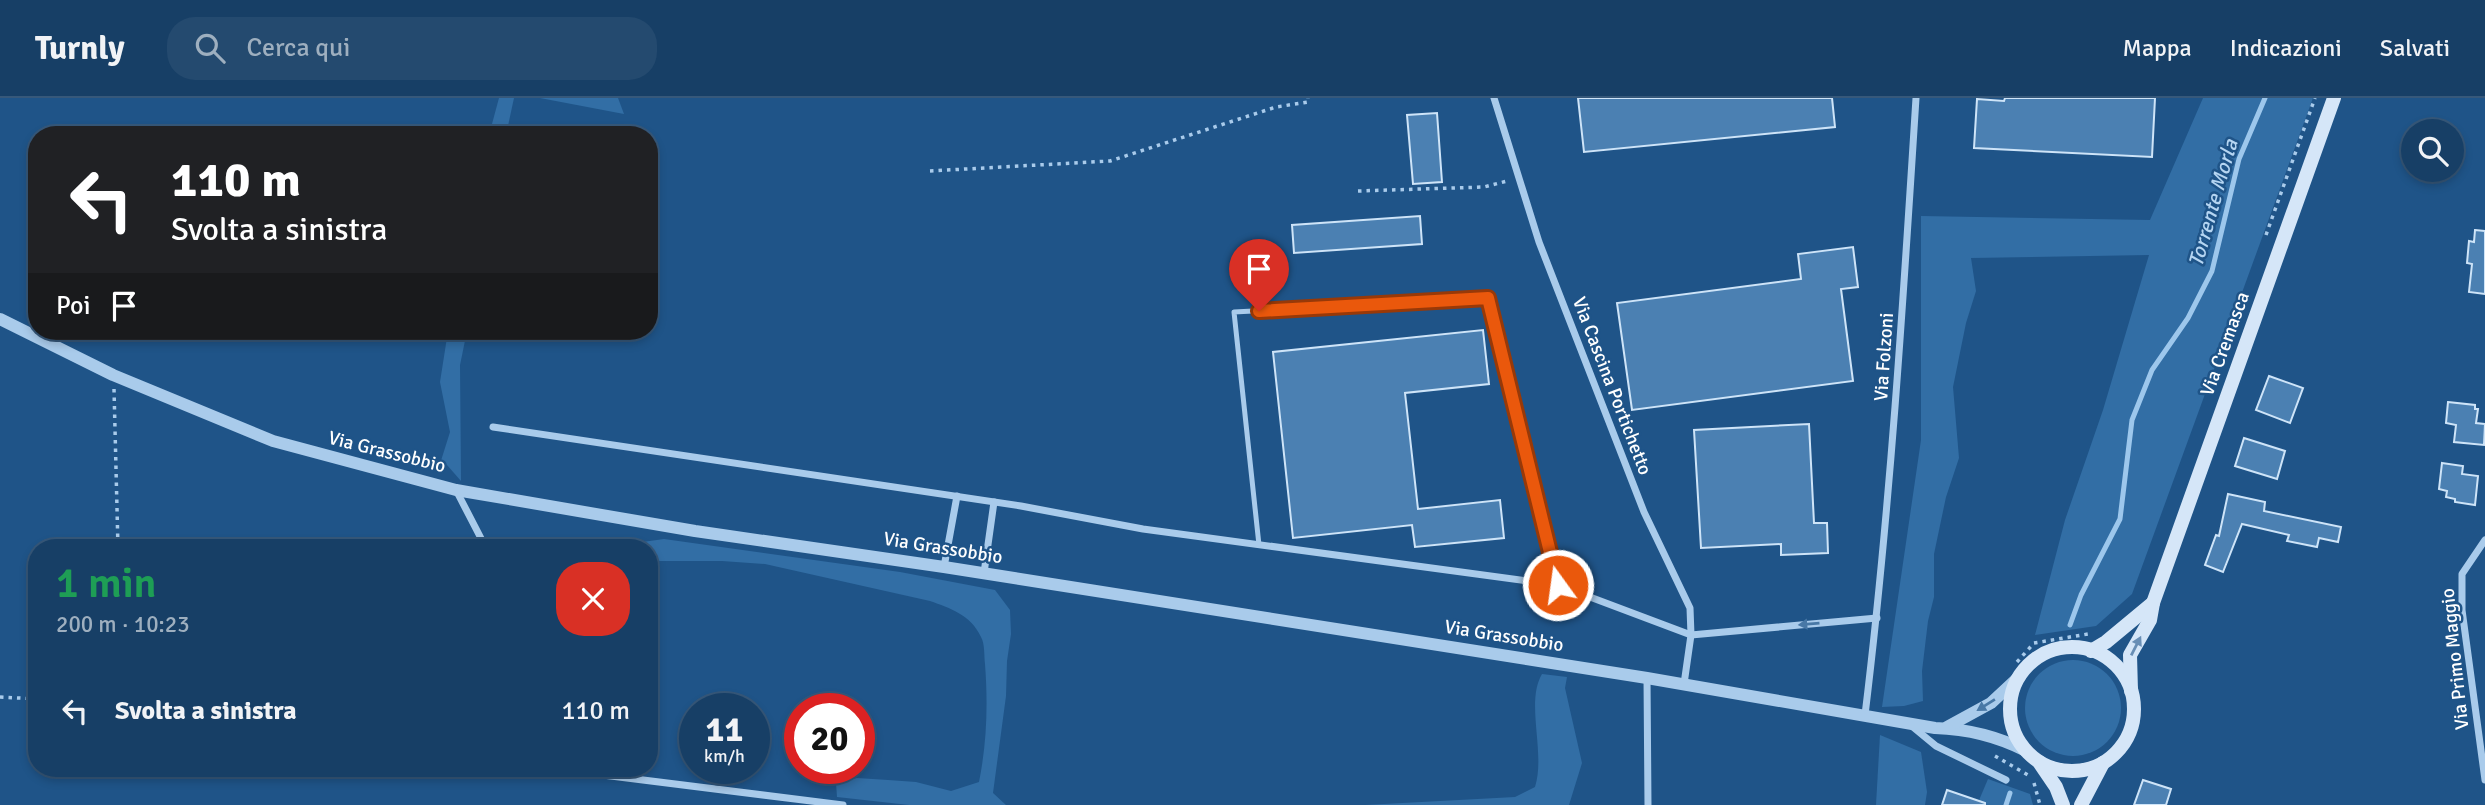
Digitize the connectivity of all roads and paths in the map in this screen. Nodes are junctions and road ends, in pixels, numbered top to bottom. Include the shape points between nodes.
1 (1308, 98) edge
2 (1494, 98) edge
3 (1916, 98) edge
4 (2315, 98) edge
5 (2334, 98) edge
6 (930, 171) dead end
7 (1519, 177) junction
8 (1358, 191) dead end
9 (2263, 243) dead end
10 (0, 318) edge
11 (28, 332) edge
12 (44, 340) edge
13 (113, 375) junction
14 (493, 427) dead end
15 (456, 489) junction
16 (957, 496) junction
17 (994, 502) junction
18 (118, 539) edge
19 (481, 539) edge
20 (2485, 540) edge
21 (1259, 545) junction
22 (944, 567) junction
23 (984, 573) junction
24 (1558, 585) junction
25 (2153, 603) junction
26 (1877, 618) junction
27 (2092, 633) dead end
28 (1691, 635) junction
29 (2091, 650) junction
30 (2015, 673) junction
31 (1647, 678) junction
32 (1684, 684) junction
33 (2131, 691) junction
34 (0, 697) edge
35 (28, 699) edge
36 (1865, 715) junction
37 (1907, 723) junction
38 (1947, 727) junction
39 (1977, 734) junction
40 (2026, 751) junction
41 (2038, 761) junction
42 (2103, 763) junction
43 (619, 777) edge
44 (2006, 780) dead end
45 (2485, 780) edge
46 (843, 805) edge
47 (1648, 805) edge
48 (2040, 805) edge
49 (2063, 805) edge
50 (2081, 805) edge

1 - 6 path via 1308,102 1276,107 1110,162
2 - 7 street, Via Cascina Portichetto
3 - 26 street, Via Folzoni
4 - 9 path
5 - 25 main road, Via Cremasca
7 - 8 path via 1484,187
7 - 28 street, Via Cascina Portichetto via 1539,242 1644,512 1690,608
10 - 11 street, Via Grassobbio
12 - 13 street, Via Grassobbio
13 - 15 street, Via Grassobbio via 273,441
13 - 18 path
14 - 16 street
15 - 19 street
15 - 22 street, Via Grassobbio via 695,531
16 - 17 street
16 - 22 street
17 - 21 street
17 - 23 street
20 - 45 street, Via Primo Maggio via 2462,574 2462,610
21 - 24 street
21 - 24 lane via 1234,312 1488,298
22 - 23 street, Via Grassobbio
23 - 31 street, Via Grassobbio
24 - 28 street
25 - 29 main road
33 -> 25 main road, Via Cremasca via 2130,655 2150,620
26 -> 28 street
26 - 36 street, Via Folzoni
27 - 30 path via 2034,643
28 - 32 street, Via Cascina Portichetto
29 - 30 main road via 2054,650
29 - 33 main road via 2116,666
30 -> 38 street via 1992,703
30 - 40 main road via 2010,714
31 - 32 street, Via Grassobbio
31 - 47 street
32 - 36 street, Via Grassobbio
33 - 42 main road via 2131,727 2123,744
34 - 35 path
36 - 37 street, Via Grassobbio
37 - 38 street, Via Grassobbio
37 - 44 street, Via Grassobbio via 1936,746
38 - 39 street, Via Grassobbio
39 - 40 street, Via Grassobbio via 2005,740
39 - 48 path via 1976,744 2033,779
40 - 41 main road
41 - 42 main road via 2070,771
41 - 49 main road
42 - 50 main road
43 - 46 street

